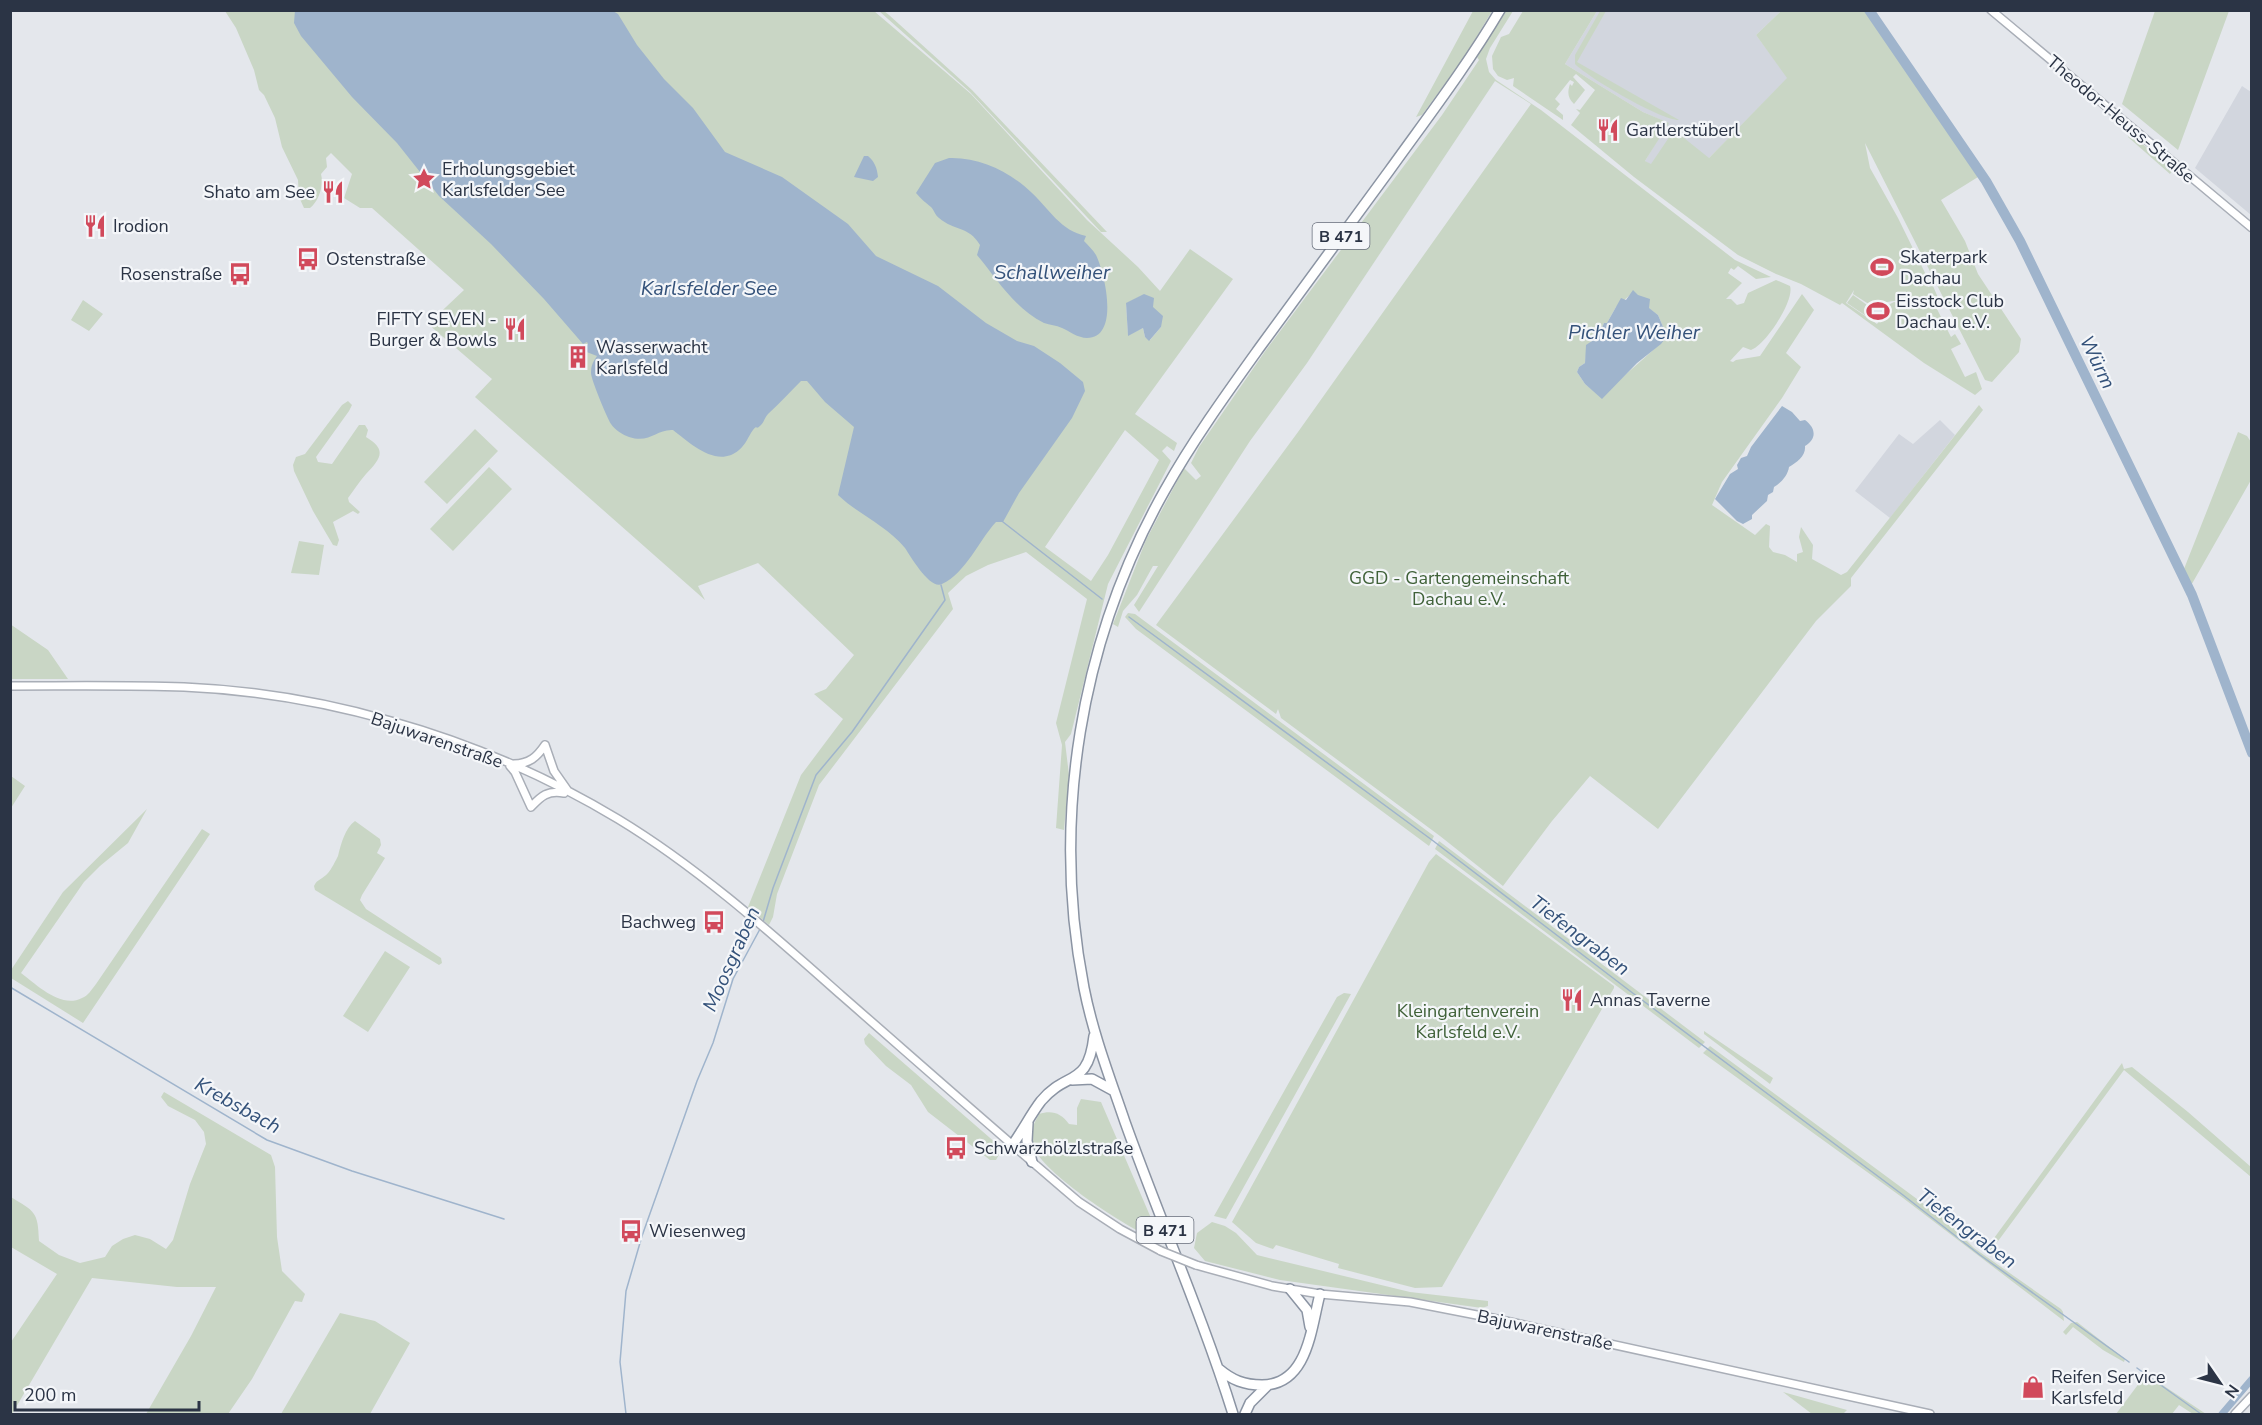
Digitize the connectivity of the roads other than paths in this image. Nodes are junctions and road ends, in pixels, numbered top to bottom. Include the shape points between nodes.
1 (1500, 10) edge
2 (1991, 10) edge
3 (2252, 228) edge
4 (10, 686) edge
5 (508, 764) junction
6 (575, 796) junction
7 (1095, 1030) junction
8 (1071, 1080) junction
9 (1114, 1091) junction
10 (1028, 1122) junction
11 (1012, 1144) junction
12 (1032, 1162) junction
13 (1290, 1289) junction
14 (1320, 1294) junction
15 (1310, 1329) junction
16 (1219, 1369) junction
17 (1268, 1385) junction
18 (2252, 1396) edge
19 (1233, 1414) edge
20 (1245, 1414) edge
21 (1930, 1414) edge
22 (2235, 1414) edge

1 - 7 highway, B 471 via 1450,87 1207,422 1164,490 1113,603 1082,720 1071,829 1076,940
2 - 3 main road, Theodor-Heuss-Straße
4 - 5 main road, Bajuwarenstraße via 184,687 243,692 393,721
5 - 6 main road, Bajuwarenstraße
5 - 6 main road via 531,807 549,791
5 - 6 main road via 532,760 545,745 554,771
6 - 11 main road, Bajuwarenstraße via 618,819 686,865
7 - 8 highway via 1088,1063
7 - 9 highway, B 471
8 - 9 highway via 1092,1079
8 - 10 highway via 1042,1101
9 - 16 highway, B 471
10 - 11 highway
10 - 12 highway
11 - 12 main road, Bajuwarenstraße
12 - 13 main road, Bajuwarenstraße, bridge via 1079,1202 1161,1251 1196,1265
13 - 14 main road, Bajuwarenstraße
13 - 15 highway via 1307,1310
14 - 15 highway
14 - 21 main road, Bajuwarenstraße via 1410,1302 1492,1318
15 - 17 highway via 1305,1353 1296,1370
16 - 17 highway via 1237,1381
16 - 19 highway, B 471
17 - 20 highway via 1256,1395
18 - 22 main road

